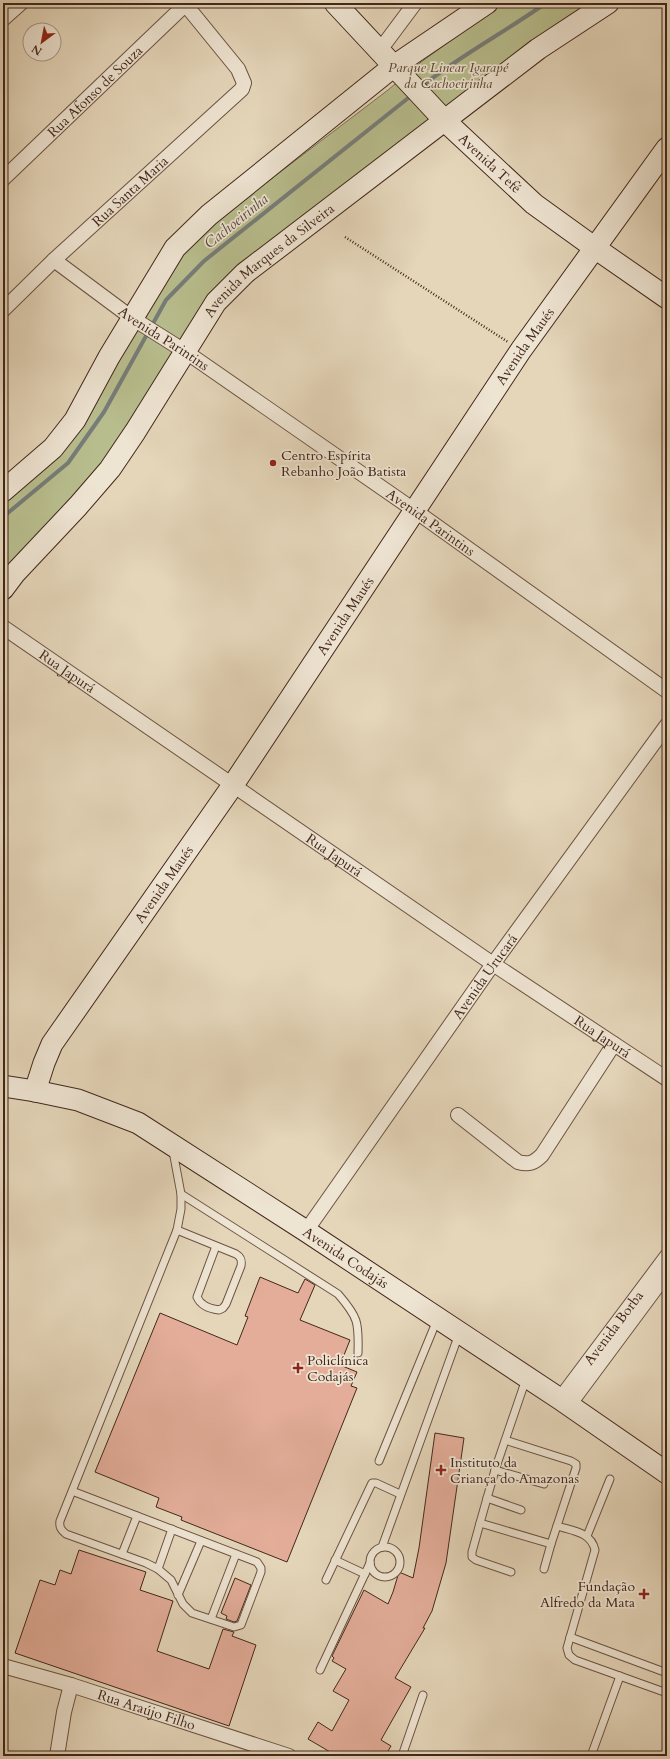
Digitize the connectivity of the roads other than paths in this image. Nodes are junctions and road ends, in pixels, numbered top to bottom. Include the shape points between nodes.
1 (21, 3) edge
2 (335, 3) edge
3 (415, 3) edge
4 (487, 3) edge
5 (608, 3) edge
6 (186, 4) edge
7 (3, 19) edge
8 (380, 50) junction
9 (398, 69) junction
10 (443, 120) junction
11 (667, 148) edge
12 (3, 180) edge
13 (595, 248) junction
14 (54, 260) junction
15 (667, 298) edge
16 (3, 310) edge
17 (136, 320) junction
18 (182, 350) junction
19 (3, 491) edge
20 (414, 510) junction
21 (3, 589) edge
22 (3, 627) edge
23 (667, 691) edge
24 (667, 725) edge
25 (233, 785) junction
26 (493, 964) junction
27 (614, 1044) junction
28 (667, 1079) edge
29 (3, 1086) edge
30 (35, 1091) junction
31 (458, 1116) dead end
32 (172, 1144) junction
33 (181, 1194) junction
34 (177, 1230) junction
35 (306, 1230) junction
36 (216, 1246) junction
37 (667, 1256) edge
38 (667, 1273) edge
39 (438, 1318) junction
40 (460, 1332) junction
41 (358, 1353) dead end
42 (527, 1376) junction
43 (565, 1402) junction
44 (505, 1440) junction
45 (379, 1461) dead end
46 (495, 1470) junction
47 (667, 1473) edge
48 (610, 1479) dead end
49 (544, 1484) dead end
50 (72, 1491) junction
51 (400, 1494) junction
52 (487, 1498) junction
53 (521, 1510) dead end
54 (137, 1516) junction
55 (480, 1523) junction
56 (557, 1526) junction
57 (172, 1529) junction
58 (587, 1536) junction
59 (201, 1540) junction
60 (551, 1544) junction
61 (382, 1547) junction
62 (122, 1554) junction
63 (236, 1554) junction
64 (336, 1560) junction
65 (370, 1563) junction
66 (158, 1569) junction
67 (544, 1569) dead end
68 (511, 1572) dead end
69 (365, 1574) junction
70 (326, 1580) dead end
71 (178, 1595) junction
72 (212, 1619) junction
73 (570, 1637) junction
74 (3, 1666) edge
75 (320, 1670) dead end
76 (667, 1673) edge
77 (620, 1676) junction
78 (71, 1685) junction
79 (667, 1692) edge
80 (423, 1695) dead end
81 (252, 1750) edge
82 (57, 1756) edge
83 (289, 1756) edge
84 (404, 1756) edge
85 (591, 1756) edge

1 - 7 street
2 - 8 street, Avenida Tefé
3 - 8 street
4 - 9 street
5 - 10 street, Avenida Marques da Silveira via 538,49
6 - 12 street, Rua Afonso de Souza
6 - 14 street, Rua Santa Maria via 238,68 244,83 242,90
8 - 9 street, Avenida Tefé
9 - 10 street, Avenida Tefé
9 - 17 street via 209,215 175,248
10 - 13 street, Avenida Tefé via 534,204
10 - 18 street, Avenida Marques da Silveira via 245,273 216,302
11 - 13 street, Avenida Maués
13 - 15 street, Avenida Tefé
13 - 20 street, Avenida Maués via 521,350
14 - 16 street, Rua Santa Maria
14 - 17 street, Avenida Parintins
17 - 18 street, Avenida Parintins
17 - 19 street via 109,357 75,420 52,448
18 - 20 street, Avenida Parintins
18 - 21 street, Avenida Marques da Silveira via 110,469
20 - 23 street, Avenida Parintins
20 - 25 street, Avenida Maués
22 - 25 street, Rua Japurá
24 - 26 street, Avenida Urucará
25 - 26 street, Rua Japurá
25 - 30 street, Avenida Maués via 52,1044
26 - 27 street, Rua Japurá
26 - 35 street, Avenida Urucará
27 - 28 street, Rua Japurá
27 - 31 street via 542,1155 534,1163 518,1162
29 - 30 street, Avenida Codajás
30 - 32 street, Avenida Codajás via 78,1100 138,1123
32 - 33 lane
32 - 35 street, Avenida Codajás
33 - 34 lane
33 - 41 lane via 338,1294 352,1310 359,1329
34 - 36 lane
34 - 50 lane
35 - 39 street, Avenida Codajás
36 - 36 lane via 236,1254 242,1261 226,1304 219,1310 203,1305 197,1297
37 - 43 street, Avenida Borba
38 - 43 street, Avenida Borba
39 - 40 street, Avenida Codajás
39 - 45 lane
40 - 42 street, Avenida Codajás
40 - 51 lane
42 - 43 street, Avenida Codajás
42 - 44 lane
43 - 47 street, Avenida Codajás
44 - 46 lane
44 - 56 lane via 576,1464
46 - 49 lane
46 - 52 lane
48 - 58 lane
50 - 54 lane
50 - 62 lane via 60,1521 62,1531
51 - 61 lane
51 - 64 lane via 372,1483
52 - 53 lane
52 - 55 lane
54 - 57 lane
54 - 62 lane
55 - 60 lane
55 - 68 lane via 472,1557
56 - 58 lane
56 - 60 lane
57 - 59 lane
57 - 66 lane
58 - 73 lane via 593,1542 595,1550
59 - 63 lane
59 - 71 lane
60 - 67 lane
61 - 65 lane via 373,1553
61 - 65 lane via 392,1548 399,1556 398,1571 389,1577 378,1576
62 - 66 lane
63 - 72 lane
63 - 72 lane via 257,1562 262,1572 241,1625 234,1627
64 - 69 lane
64 - 70 lane
65 - 69 lane
66 - 71 lane via 171,1580
69 - 75 lane
71 - 72 lane via 192,1612
73 - 76 lane
73 - 77 lane via 567,1648 575,1660
74 - 78 street, Rua Araújo Filho
77 - 79 lane
77 - 85 lane
78 - 81 street, Rua Araújo Filho
78 - 82 street
80 - 84 lane
81 - 83 street, Rua Araújo Filho

